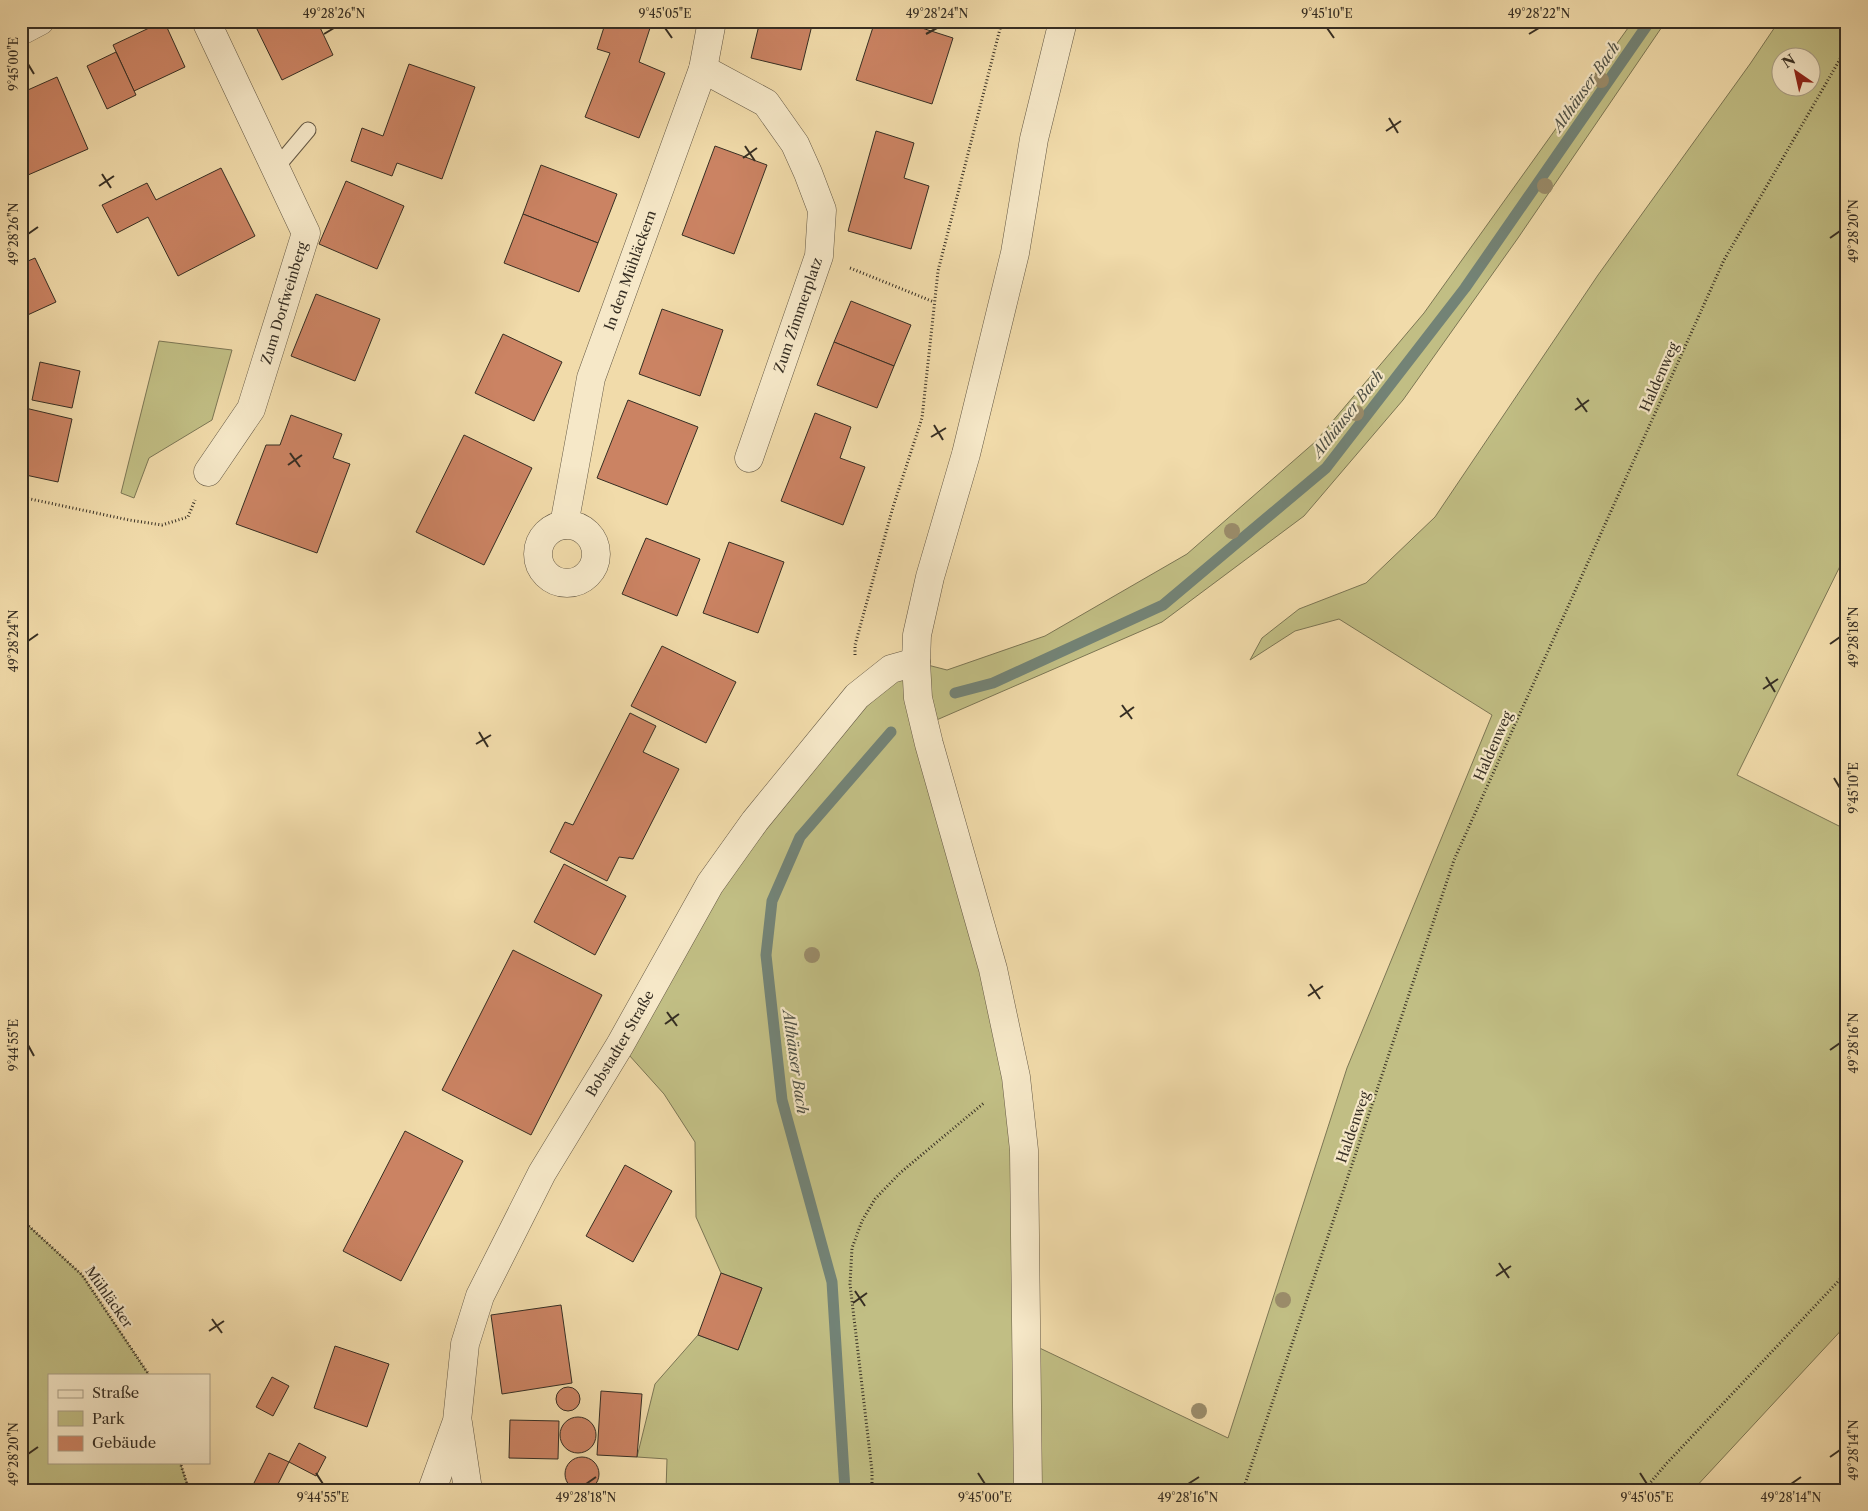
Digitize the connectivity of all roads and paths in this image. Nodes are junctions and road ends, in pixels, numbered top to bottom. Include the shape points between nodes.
1 (40, 21) edge
2 (206, 21) edge
3 (712, 21) edge
4 (1002, 21) edge
5 (1063, 21) edge
6 (21, 31) edge
7 (1847, 48) edge
8 (702, 69) junction
9 (308, 130) dead end
10 (276, 168) junction
11 (819, 256) junction
12 (934, 302) junction
13 (749, 458) dead end
14 (208, 472) joint
15 (21, 497) edge
16 (564, 525) dead end
17 (916, 662) junction
18 (857, 696) junction
19 (1016, 1077) junction
20 (21, 1219) edge
21 (1847, 1272) edge
22 (148, 1374) edge
23 (457, 1421) junction
24 (181, 1464) edge
25 (189, 1490) edge
26 (432, 1490) edge
27 (468, 1490) edge
28 (872, 1490) edge
29 (1028, 1490) edge
30 (1243, 1490) edge
31 (1644, 1490) edge

1 - 6 street
2 - 10 street, Zum Dorfweinberg
3 - 8 street, In den Mühläckern
4 - 12 path via 938,271
5 - 17 street via 1034,139 1015,253 966,454 930,577 917,635
7 - 30 path, Haldenweg via 1724,260 1454,860
8 - 11 street, Zum Zimmerplatz via 766,103 795,144 822,210
8 - 16 street, In den Mühläckern via 591,378
9 - 10 lane
10 - 14 street, Zum Dorfweinberg via 306,233 251,409
11 - 12 path
11 - 13 street, Zum Zimmerplatz
12 - 18 path via 922,418 893,507 855,644
14 - 15 path via 188,518 162,525
17 - 18 street, Bobstadter Straße via 891,669
17 - 19 street via 918,698 929,744 993,969
18 - 23 street, Bobstadter Straße via 755,821 710,884 620,1045 542,1173 480,1296 465,1344
19 - 28 path via 900,1174 875,1199 852,1248 850,1284
19 - 29 street via 1024,1150
20 - 22 path, Mühläcker via 82,1275
21 - 31 path
23 - 26 street, Bobstadter Straße
23 - 27 street
24 - 25 path

